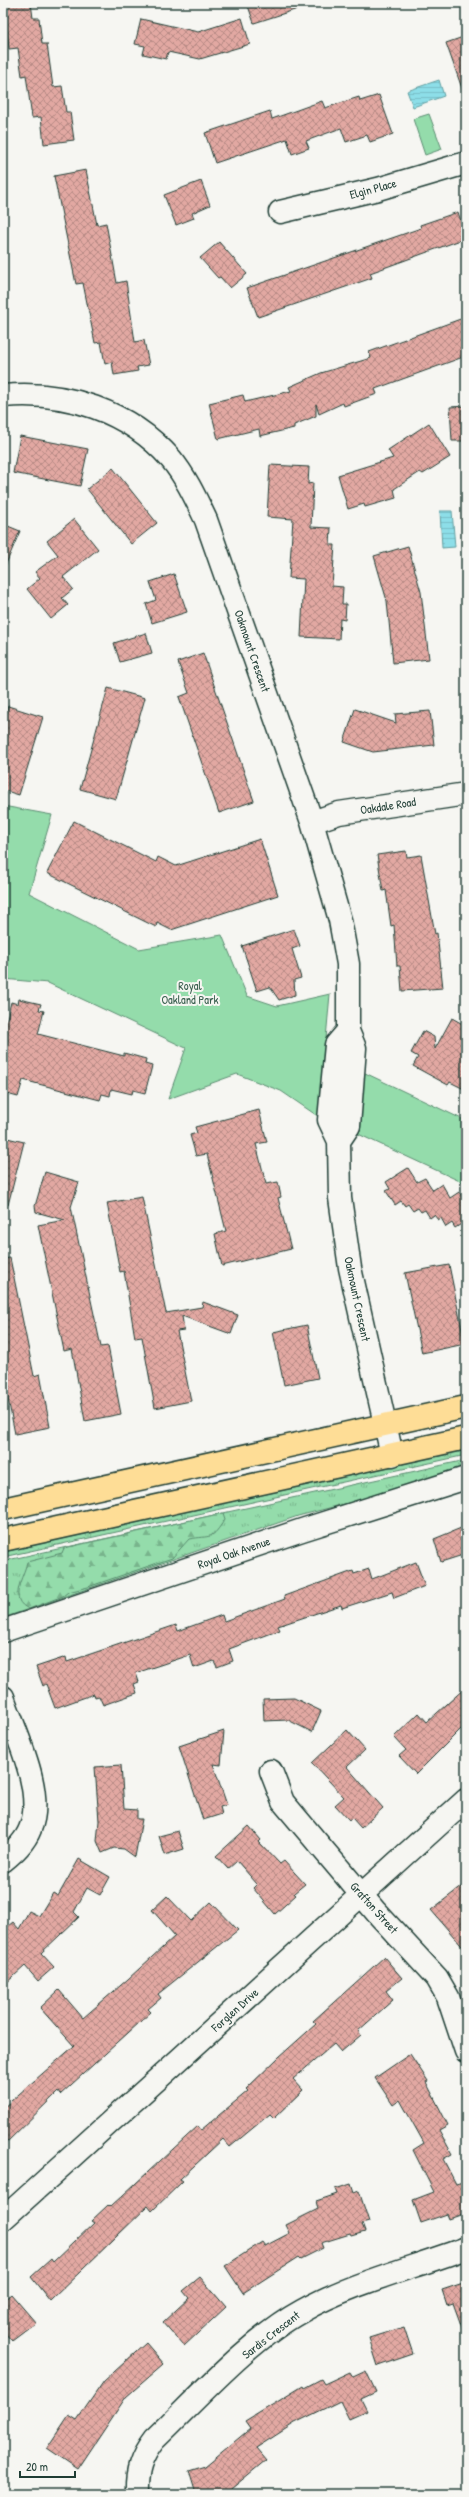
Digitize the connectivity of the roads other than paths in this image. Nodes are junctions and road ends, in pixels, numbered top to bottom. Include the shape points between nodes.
1 (466, 163) edge
2 (280, 212) dead end
3 (3, 396) edge
4 (466, 794) edge
5 (312, 822) junction
6 (466, 1407) edge
7 (385, 1425) junction
8 (466, 1438) edge
9 (392, 1455) junction
10 (466, 1478) edge
11 (3, 1509) edge
12 (3, 1540) edge
13 (3, 1631) edge
14 (3, 1696) edge
15 (271, 1771) dead end
16 (466, 1800) edge
17 (3, 1861) edge
18 (362, 1895) junction
19 (466, 2051) edge
20 (3, 2219) edge
21 (466, 2248) edge
22 (137, 2494) edge

1 - 2 street, Elgin Place via 378,189
3 - 5 street, Oakmount Crescent via 48,395 73,399 101,409 128,423 154,442 171,460 191,488 206,520
4 - 5 street, Oakdale Road via 339,813
5 - 7 street, Oakmount Crescent via 337,902 344,938 349,989 348,1031 355,1048 349,1126 340,1140 340,1198 348,1261
6 - 7 main road
7 - 9 street, Oakmount Crescent
7 - 11 main road
8 - 9 main road
9 - 12 main road
10 - 13 street, Royal Oak Avenue via 302,1530
14 - 17 street via 33,1785 35,1806 34,1819 24,1841
15 - 18 street, Grafton Street via 283,1802
16 - 18 street, Forglen Drive
18 - 19 street, Grafton Street via 437,1978 448,1997
18 - 20 street, Forglen Drive
21 - 22 street, Sardis Crescent via 333,2296 301,2311 272,2332 154,2440 138,2471

